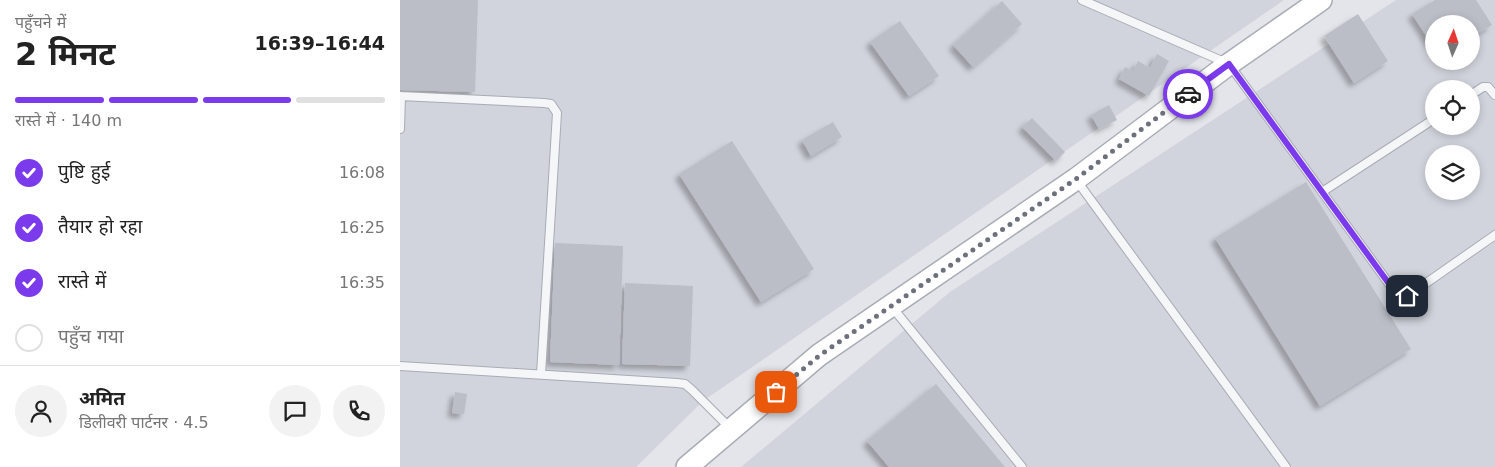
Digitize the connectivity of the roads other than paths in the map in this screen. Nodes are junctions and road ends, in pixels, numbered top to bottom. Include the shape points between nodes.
1 (1082, 0) edge
2 (1321, 0) edge
3 (1229, 64) junction
4 (1480, 89) edge
5 (1495, 95) edge
6 (401, 96) edge
7 (1425, 125) edge
8 (400, 130) edge
9 (1076, 179) junction
10 (1322, 192) junction
11 (1495, 235) edge
12 (891, 306) junction
13 (400, 366) edge
14 (541, 374) junction
15 (732, 430) junction
16 (688, 467) edge
17 (1022, 467) edge
18 (1286, 467) edge

1 - 3 lane
2 - 3 street
3 - 9 street
3 - 10 lane
4 - 5 lane via 1488,87
6 - 8 lane
6 - 14 lane via 544,103 551,104 558,113
7 - 10 lane
9 - 12 street
9 - 18 lane
10 - 11 lane via 1400,296 1412,293
12 - 15 street via 820,355
12 - 17 lane
13 - 14 lane
14 - 15 lane via 685,384
15 - 16 street

